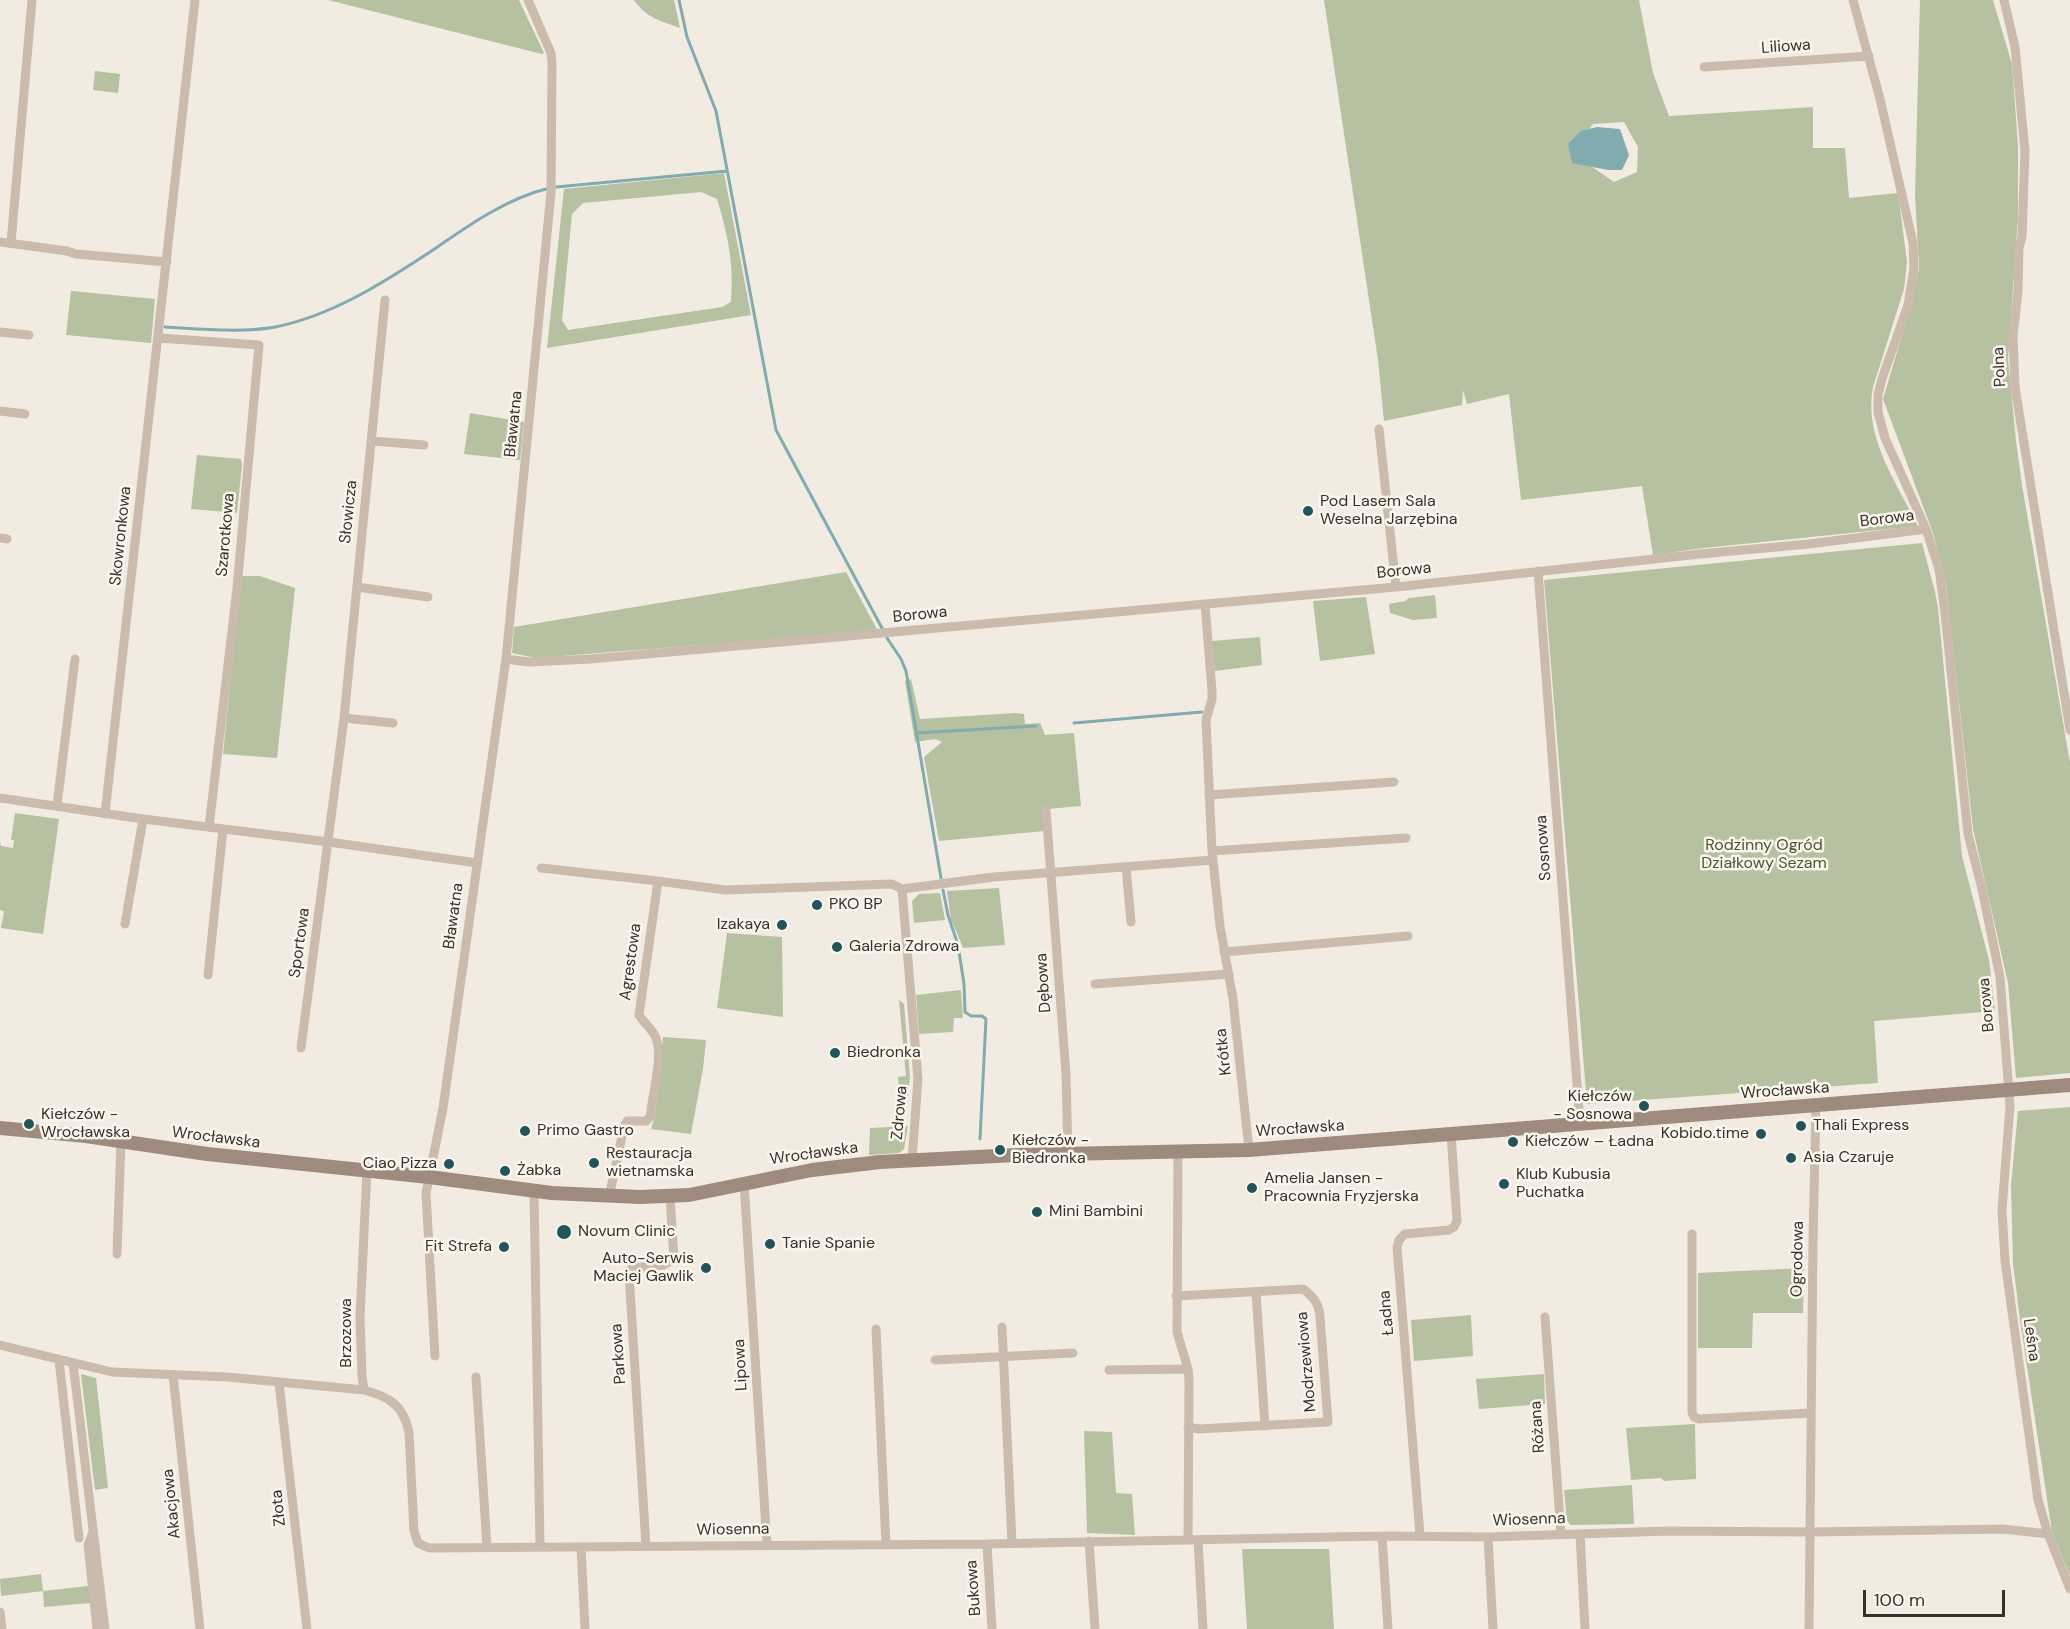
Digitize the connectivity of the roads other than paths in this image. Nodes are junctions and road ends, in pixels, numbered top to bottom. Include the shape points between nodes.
1 (32, 0) edge
2 (195, 0) edge
3 (528, 0) edge
4 (1853, 0) edge
5 (2004, 0) edge
6 (1869, 56) junction
7 (1704, 67) dead end
8 (0, 242) edge
9 (10, 243) junction
10 (167, 262) junction
11 (385, 300) dead end
12 (0, 332) edge
13 (29, 335) dead end
14 (159, 338) junction
15 (0, 411) edge
16 (25, 414) dead end
17 (1379, 429) dead end
18 (372, 441) junction
19 (424, 445) dead end
20 (1926, 529) junction
21 (1538, 571) junction
22 (357, 587) junction
23 (1396, 587) junction
24 (428, 597) dead end
25 (1205, 604) junction
26 (75, 659) dead end
27 (506, 659) junction
28 (344, 718) junction
29 (393, 723) dead end
30 (2070, 730) edge
31 (1394, 782) dead end
32 (1209, 795) junction
33 (0, 798) edge
34 (57, 806) junction
35 (1046, 810) dead end
36 (105, 814) junction
37 (143, 819) junction
38 (209, 827) junction
39 (223, 829) junction
40 (1406, 838) dead end
41 (329, 842) junction
42 (1213, 855) junction
43 (477, 863) junction
44 (1126, 867) junction
45 (542, 868) dead end
46 (1051, 872) junction
47 (658, 881) junction
48 (902, 889) junction
49 (1131, 922) dead end
50 (124, 924) dead end
51 (1408, 936) dead end
52 (1224, 952) junction
53 (1229, 974) junction
54 (208, 975) dead end
55 (1095, 984) dead end
56 (301, 1048) dead end
57 (2070, 1086) edge
58 (2009, 1090) junction
59 (1816, 1105) junction
60 (1580, 1123) junction
61 (0, 1128) edge
62 (1450, 1134) junction
63 (121, 1141) junction
64 (1249, 1150) junction
65 (1178, 1152) junction
66 (1068, 1154) junction
67 (912, 1160) junction
68 (368, 1170) junction
69 (429, 1177) junction
70 (744, 1183) junction
71 (534, 1191) junction
72 (670, 1196) junction
73 (609, 1197) junction
74 (1692, 1234) dead end
75 (117, 1254) dead end
76 (1256, 1292) junction
77 (1176, 1296) junction
78 (1545, 1317) dead end
79 (1002, 1327) dead end
80 (876, 1329) dead end
81 (0, 1345) edge
82 (1073, 1353) dead end
83 (435, 1356) dead end
84 (1004, 1357) junction
85 (59, 1360) junction
86 (935, 1360) dead end
87 (73, 1363) junction
88 (1188, 1369) junction
89 (1109, 1370) dead end
90 (173, 1375) junction
91 (476, 1377) dead end
92 (279, 1383) junction
93 (364, 1390) junction
94 (1811, 1413) junction
95 (1265, 1426) junction
96 (1188, 1427) junction
97 (94, 1530) junction
98 (1811, 1532) junction
99 (1561, 1534) junction
100 (1580, 1534) junction
101 (2048, 1534) junction
102 (1420, 1535) junction
103 (1382, 1536) junction
104 (1488, 1537) junction
105 (79, 1538) dead end
106 (1193, 1540) junction
107 (1089, 1541) junction
108 (1012, 1542) junction
109 (418, 1543) joint
110 (987, 1544) junction
111 (767, 1545) junction
112 (886, 1545) junction
113 (646, 1546) junction
114 (486, 1547) junction
115 (540, 1547) junction
116 (581, 1547) junction
117 (2070, 1589) edge
118 (0, 1612) edge
119 (2, 1629) edge
120 (97, 1629) edge
121 (105, 1629) edge
122 (200, 1629) edge
123 (307, 1629) edge
124 (585, 1629) edge
125 (992, 1629) edge
126 (1095, 1629) edge
127 (1203, 1629) edge
128 (1388, 1629) edge
129 (1493, 1629) edge
130 (1585, 1629) edge
131 (1809, 1629) edge

1 - 9 street
2 - 10 street, Skowronkowa
3 - 27 street, Bławatna via 552,63 551,192
4 - 6 street, Borowa
5 - 30 street, Polna via 2015,47 2025,151 2013,336 2015,387
6 - 7 street, Liliowa
6 - 20 street, Borowa via 1913,243 1908,305 1882,379 1878,412 1885,438
8 - 9 street
9 - 10 street
10 - 14 street, Skowronkowa
11 - 18 street, Słowicza
12 - 13 street
14 - 36 street, Skowronkowa
14 - 38 street, Szarotkowa via 259,345 237,588
15 - 16 street
17 - 23 street
18 - 19 street
18 - 22 street, Słowicza
20 - 21 street, Borowa
20 - 58 street, Borowa via 1943,595 1968,834 2000,977
21 - 23 street, Borowa
21 - 60 street, Sosnowa
22 - 24 street
22 - 28 street, Słowicza
23 - 25 street, Borowa
25 - 27 street, Borowa via 591,659
25 - 32 street, Krótka via 1212,691 1206,720
26 - 34 street
27 - 43 street, Bławatna
28 - 29 street
28 - 41 street, Słowicza
31 - 32 street
32 - 42 street, Krótka
33 - 34 street
34 - 36 street
35 - 46 street, Dębowa
36 - 37 street
37 - 38 street
37 - 50 street
38 - 39 street
39 - 41 street
39 - 54 street
40 - 42 street
41 - 43 street
41 - 56 street, Sportowa
42 - 44 street
42 - 52 street, Krótka
43 - 69 street, Bławatna via 443,1108
44 - 46 street
44 - 49 street
45 - 47 street
46 - 48 street
46 - 66 street, Dębowa
47 - 48 street via 725,890 892,885
47 - 73 street, Agrestowa via 639,1015 658,1046 651,1111 646,1121 627,1121 624,1127
48 - 67 street, Zdrowa via 918,1079
51 - 52 street
52 - 53 street, Krótka
53 - 55 street
53 - 64 street, Krótka
57 - 58 street, Wrocławska
58 - 59 street, Wrocławska
58 - 101 street, Leśna via 2002,1210 2005,1261 2033,1474
59 - 60 street, Wrocławska
59 - 94 street, Ogrodowa
60 - 62 street, Wrocławska
61 - 63 street, Wrocławska
62 - 64 street, Wrocławska
62 - 102 street, Ładna via 1457,1221 1449,1230 1405,1234 1397,1247
63 - 68 street, Wrocławska via 207,1155
63 - 75 street
64 - 65 street, Wrocławska
65 - 66 street, Wrocławska
65 - 77 street
66 - 67 street, Wrocławska
67 - 70 street, Wrocławska via 862,1163
68 - 69 street, Wrocławska
68 - 93 street, Brzozowa via 360,1317
69 - 71 street, Wrocławska
69 - 83 street via 426,1194
70 - 72 street, Wrocławska
70 - 111 street, Lipowa
71 - 73 street, Wrocławska
71 - 115 street
72 - 73 street, Wrocławska
72 - 113 street, Parkowa via 674,1259 664,1265 632,1268 628,1273
74 - 94 street via 1694,1417
76 - 77 street, Modrzewiowa
76 - 95 street
76 - 95 street, Modrzewiowa via 1303,1289 1319,1306 1328,1422
77 - 88 street via 1177,1332
78 - 99 street, Różana
79 - 84 street
80 - 112 street
81 - 85 street
82 - 84 street
84 - 86 street
84 - 108 street
85 - 87 street
85 - 105 street
87 - 90 street via 112,1372
87 - 97 street
88 - 89 street
88 - 96 street
90 - 92 street
90 - 122 street, Akacjowa
91 - 114 street
92 - 93 street
92 - 123 street, Złota
93 - 109 street, Brzozowa via 391,1400 406,1418
94 - 98 street, Ogrodowa
95 - 96 street, Modrzewiowa
96 - 106 street
97 - 120 street via 88,1545
97 - 121 street
98 - 100 street, Wiosenna
98 - 101 street, Wiosenna via 2003,1529
98 - 131 street, Ogrodowa
99 - 100 street, Wiosenna
99 - 104 street, Wiosenna
100 - 130 street
101 - 117 street, Leśna
102 - 103 street, Wiosenna
102 - 104 street, Wiosenna
103 - 106 street, Wiosenna
103 - 128 street
104 - 129 street
106 - 107 street, Wiosenna
106 - 127 street
107 - 108 street, Wiosenna
107 - 126 street
108 - 110 street, Wiosenna
109 - 114 street, Wiosenna via 429,1548
110 - 112 street, Wiosenna
110 - 125 street, Bukowa
111 - 112 street, Wiosenna
111 - 113 street, Wiosenna
113 - 116 street, Wiosenna
114 - 115 street, Wiosenna
115 - 116 street, Wiosenna
116 - 124 street
118 - 119 street

